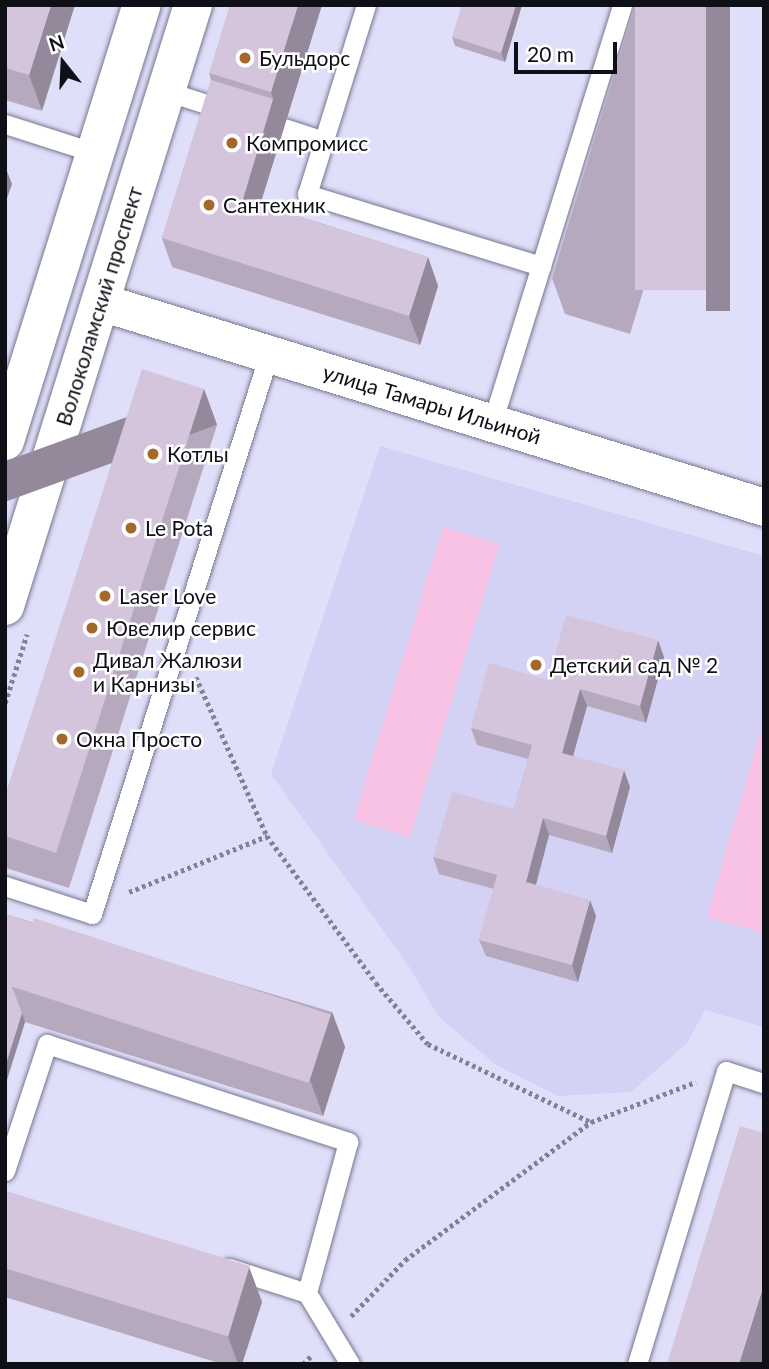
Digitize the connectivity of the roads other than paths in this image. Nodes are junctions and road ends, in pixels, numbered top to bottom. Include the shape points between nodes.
1 (142, 5) edge
2 (193, 5) edge
3 (366, 5) edge
4 (622, 5) edge
5 (166, 91) junction
6 (222, 109) edge
7 (5, 124) edge
8 (284, 128) dead end
9 (324, 141) junction
10 (96, 153) junction
11 (541, 266) junction
12 (100, 302) junction
13 (270, 354) junction
14 (492, 423) junction
15 (5, 441) edge
16 (764, 507) edge
17 (5, 606) edge
18 (5, 886) edge
19 (764, 1083) edge
20 (13, 1122) edge
21 (5, 1171) edge
22 (215, 1263) edge
23 (307, 1293) junction
24 (350, 1364) edge
25 (637, 1364) edge

1 - 10 main road
2 - 5 main road, Волоколамский проспект
3 - 9 lane
4 - 11 lane
5 - 6 lane
5 - 12 main road, Волоколамский проспект
7 - 10 lane
8 - 9 lane
9 - 11 lane via 307,194
10 - 15 main road
11 - 14 lane
12 - 13 street, улица Тамары Ильиной
12 - 17 main road, Волоколамский проспект
13 - 14 street, улица Тамары Ильиной
13 - 18 lane via 92,914
14 - 16 street, улица Тамары Ильиной
19 - 25 lane via 726,1071
20 - 21 lane
20 - 23 lane via 47,1044 348,1142
22 - 23 lane
23 - 24 lane

